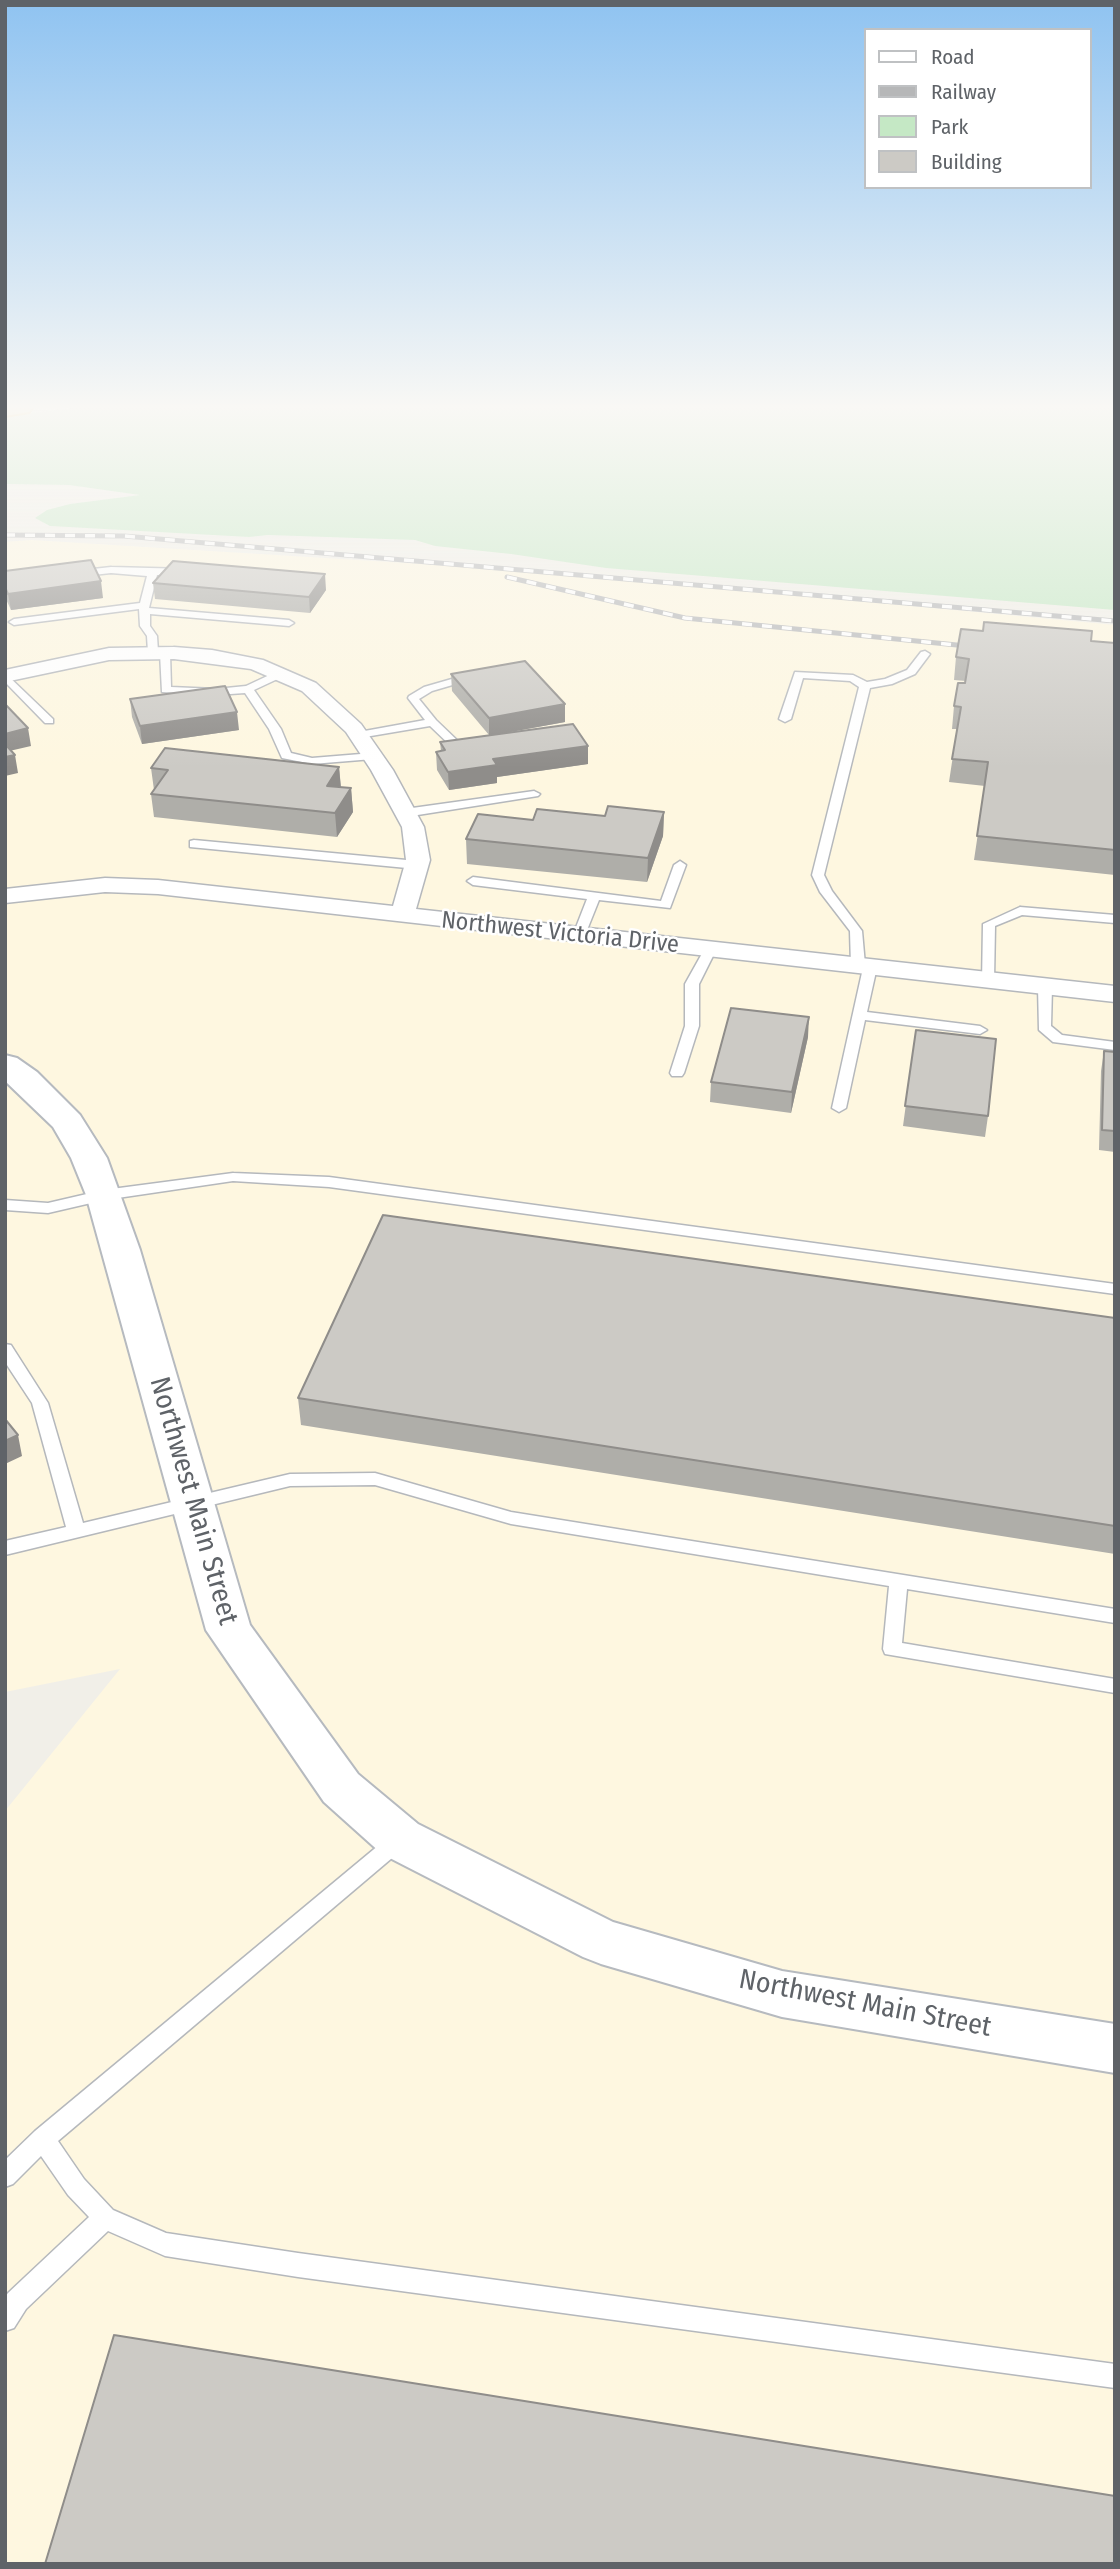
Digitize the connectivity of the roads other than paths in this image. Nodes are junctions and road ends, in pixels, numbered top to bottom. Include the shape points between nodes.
1 (194, 572) edge
2 (153, 573) junction
3 (62, 575) edge
4 (144, 608) junction
5 (14, 622) dead end
6 (289, 623) dead end
7 (159, 652) junction
8 (925, 654) dead end
9 (282, 673) junction
10 (479, 674) edge
11 (5, 676) edge
12 (865, 686) junction
13 (248, 690) junction
14 (785, 719) dead end
15 (49, 721) dead end
16 (432, 722) junction
17 (359, 735) junction
18 (456, 745) edge
19 (373, 756) junction
20 (534, 794) dead end
21 (405, 813) junction
22 (194, 844) dead end
23 (680, 864) dead end
24 (417, 865) junction
25 (473, 881) dead end
26 (5, 896) edge
27 (594, 896) junction
28 (401, 915) junction
29 (1115, 919) edge
30 (579, 935) junction
31 (710, 950) junction
32 (864, 967) junction
33 (987, 980) junction
34 (1045, 987) junction
35 (1115, 994) edge
36 (859, 1015) junction
37 (980, 1030) dead end
38 (1115, 1046) edge
39 (5, 1065) edge
40 (677, 1073) dead end
41 (839, 1108) dead end
42 (104, 1195) junction
43 (5, 1205) edge
44 (1115, 1289) edge
45 (5, 1349) edge
46 (192, 1503) junction
47 (76, 1530) junction
48 (5, 1548) edge
49 (900, 1581) junction
50 (1115, 1616) edge
51 (1115, 1686) edge
52 (400, 1839) junction
53 (1115, 2049) edge
54 (43, 2139) junction
55 (5, 2176) edge
56 (105, 2218) junction
57 (5, 2319) edge
58 (1115, 2375) edge

1 - 2 lane
2 - 3 lane via 111,570
2 - 4 lane
4 - 5 lane
4 - 6 lane
4 - 7 lane via 145,626
7 - 9 street via 212,656
7 - 11 street via 83,658
7 - 13 lane via 166,690
8 - 12 lane via 911,672
9 - 13 lane
9 - 17 street via 329,703
10 - 16 lane via 417,694 414,698
11 - 15 lane
12 - 14 lane via 853,678 799,674
12 - 32 lane via 818,875 856,931
13 - 19 lane via 275,729 286,756 312,761
16 - 17 lane
16 - 18 lane
17 - 19 street
19 - 21 street
20 - 21 lane
21 - 24 street via 413,827
22 - 24 lane
23 - 27 lane via 666,905
24 - 28 street
25 - 27 lane
26 - 28 street, Northwest Victoria Drive via 130,885
27 - 30 lane
28 - 30 street, Northwest Victoria Drive
29 - 33 lane via 1020,911 989,924
30 - 31 street, Northwest Victoria Drive
31 - 32 street, Northwest Victoria Drive
31 - 40 lane via 692,984 692,1027
32 - 33 street, Northwest Victoria Drive
32 - 36 lane
33 - 34 street, Northwest Victoria Drive
34 - 35 street, Northwest Victoria Drive
34 - 38 lane via 1044,1027 1058,1039
36 - 37 lane
36 - 41 lane
39 - 42 street, Northwest Main Street via 68,1122
42 - 43 lane via 48,1208
42 - 44 lane via 233,1177 329,1182
42 - 46 street, Northwest Main Street
45 - 47 lane via 40,1404
46 - 47 lane
46 - 49 lane via 290,1480 375,1479 511,1518
46 - 52 street, Northwest Main Street via 229,1630 341,1788
47 - 48 lane
49 - 50 lane
49 - 51 lane via 892,1649
52 - 53 street, Northwest Main Street via 601,1941 782,1994
52 - 54 lane
54 - 55 lane
54 - 56 lane via 76,2187
56 - 57 lane via 17,2301
56 - 58 lane via 165,2244 298,2265

